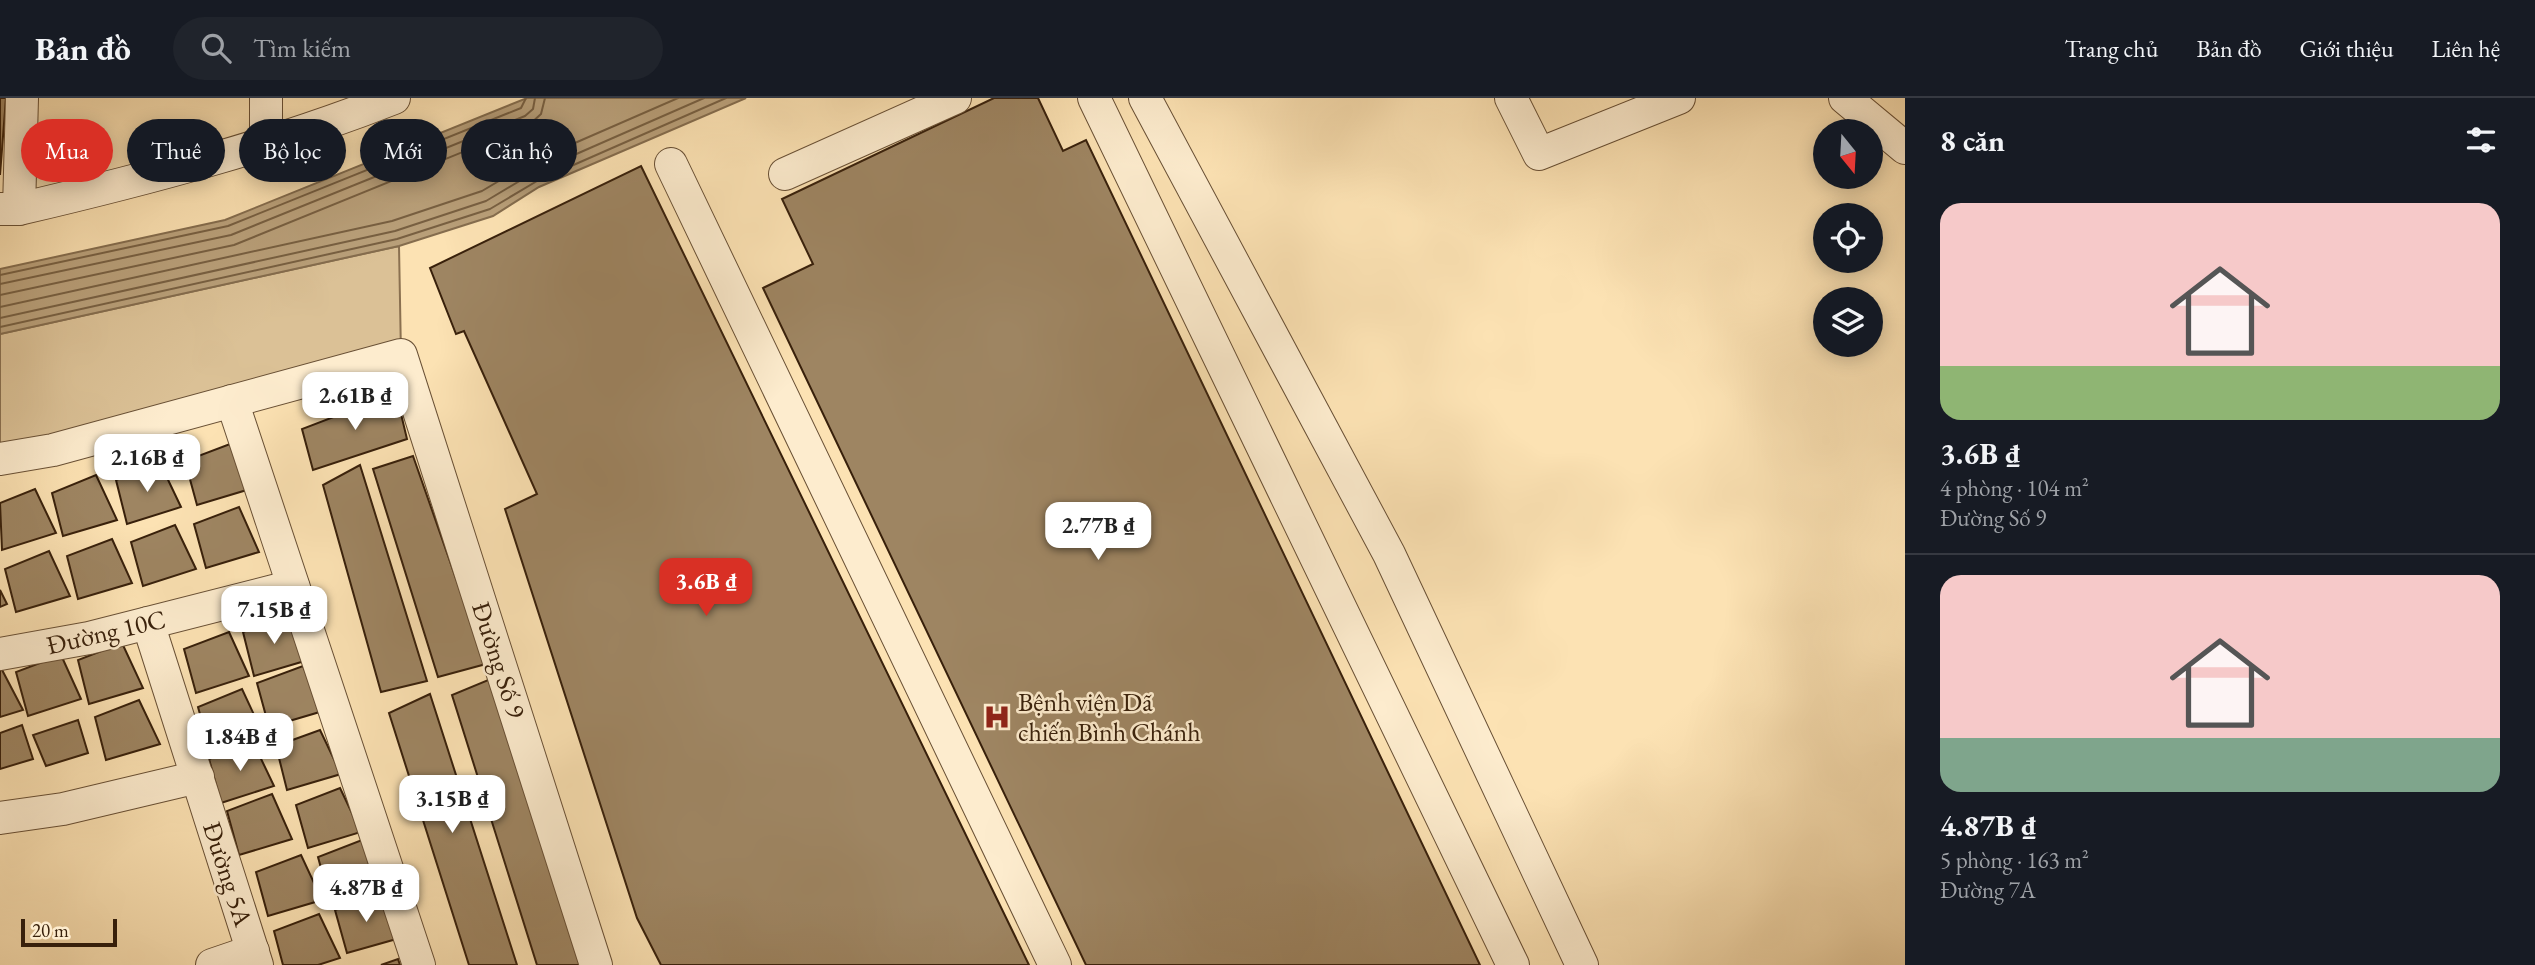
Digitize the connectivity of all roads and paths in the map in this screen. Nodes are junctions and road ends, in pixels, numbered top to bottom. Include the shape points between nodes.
1 (22, 98) edge
2 (266, 98) edge
3 (394, 98) edge
4 (955, 98) edge
5 (1094, 98) edge
6 (1144, 98) edge
7 (1511, 98) edge
8 (1679, 98) edge
9 (1845, 98) edge
10 (266, 119) edge
11 (341, 119) edge
12 (1905, 148) edge
13 (239, 151) edge
14 (671, 164) dead end
15 (785, 174) dead end
16 (10, 209) edge
17 (232, 401) junction
18 (0, 459) edge
19 (293, 586) junction
20 (148, 623) junction
21 (0, 654) edge
22 (198, 777) junction
23 (0, 818) edge
24 (255, 958) edge
25 (212, 965) edge
26 (419, 965) edge
27 (596, 965) edge
28 (1055, 965) edge
29 (1513, 965) edge
30 (1582, 965) edge

1 - 16 street
2 - 10 street
3 - 11 street
4 - 15 street
5 - 29 street
6 - 30 street via 1389,554
7 - 8 street via 1538,154
9 - 12 street
13 - 16 street via 150,179
14 - 28 street
17 - 18 street via 53,450
17 - 19 street
17 - 27 street, Đường Số 9 via 401,355
19 - 20 street, Đường 10C
19 - 26 street
20 - 21 street, Đường 10C
20 - 22 street, Đường 5A
22 - 23 street via 63,809
22 - 24 street, Đường 5A
24 - 25 street

